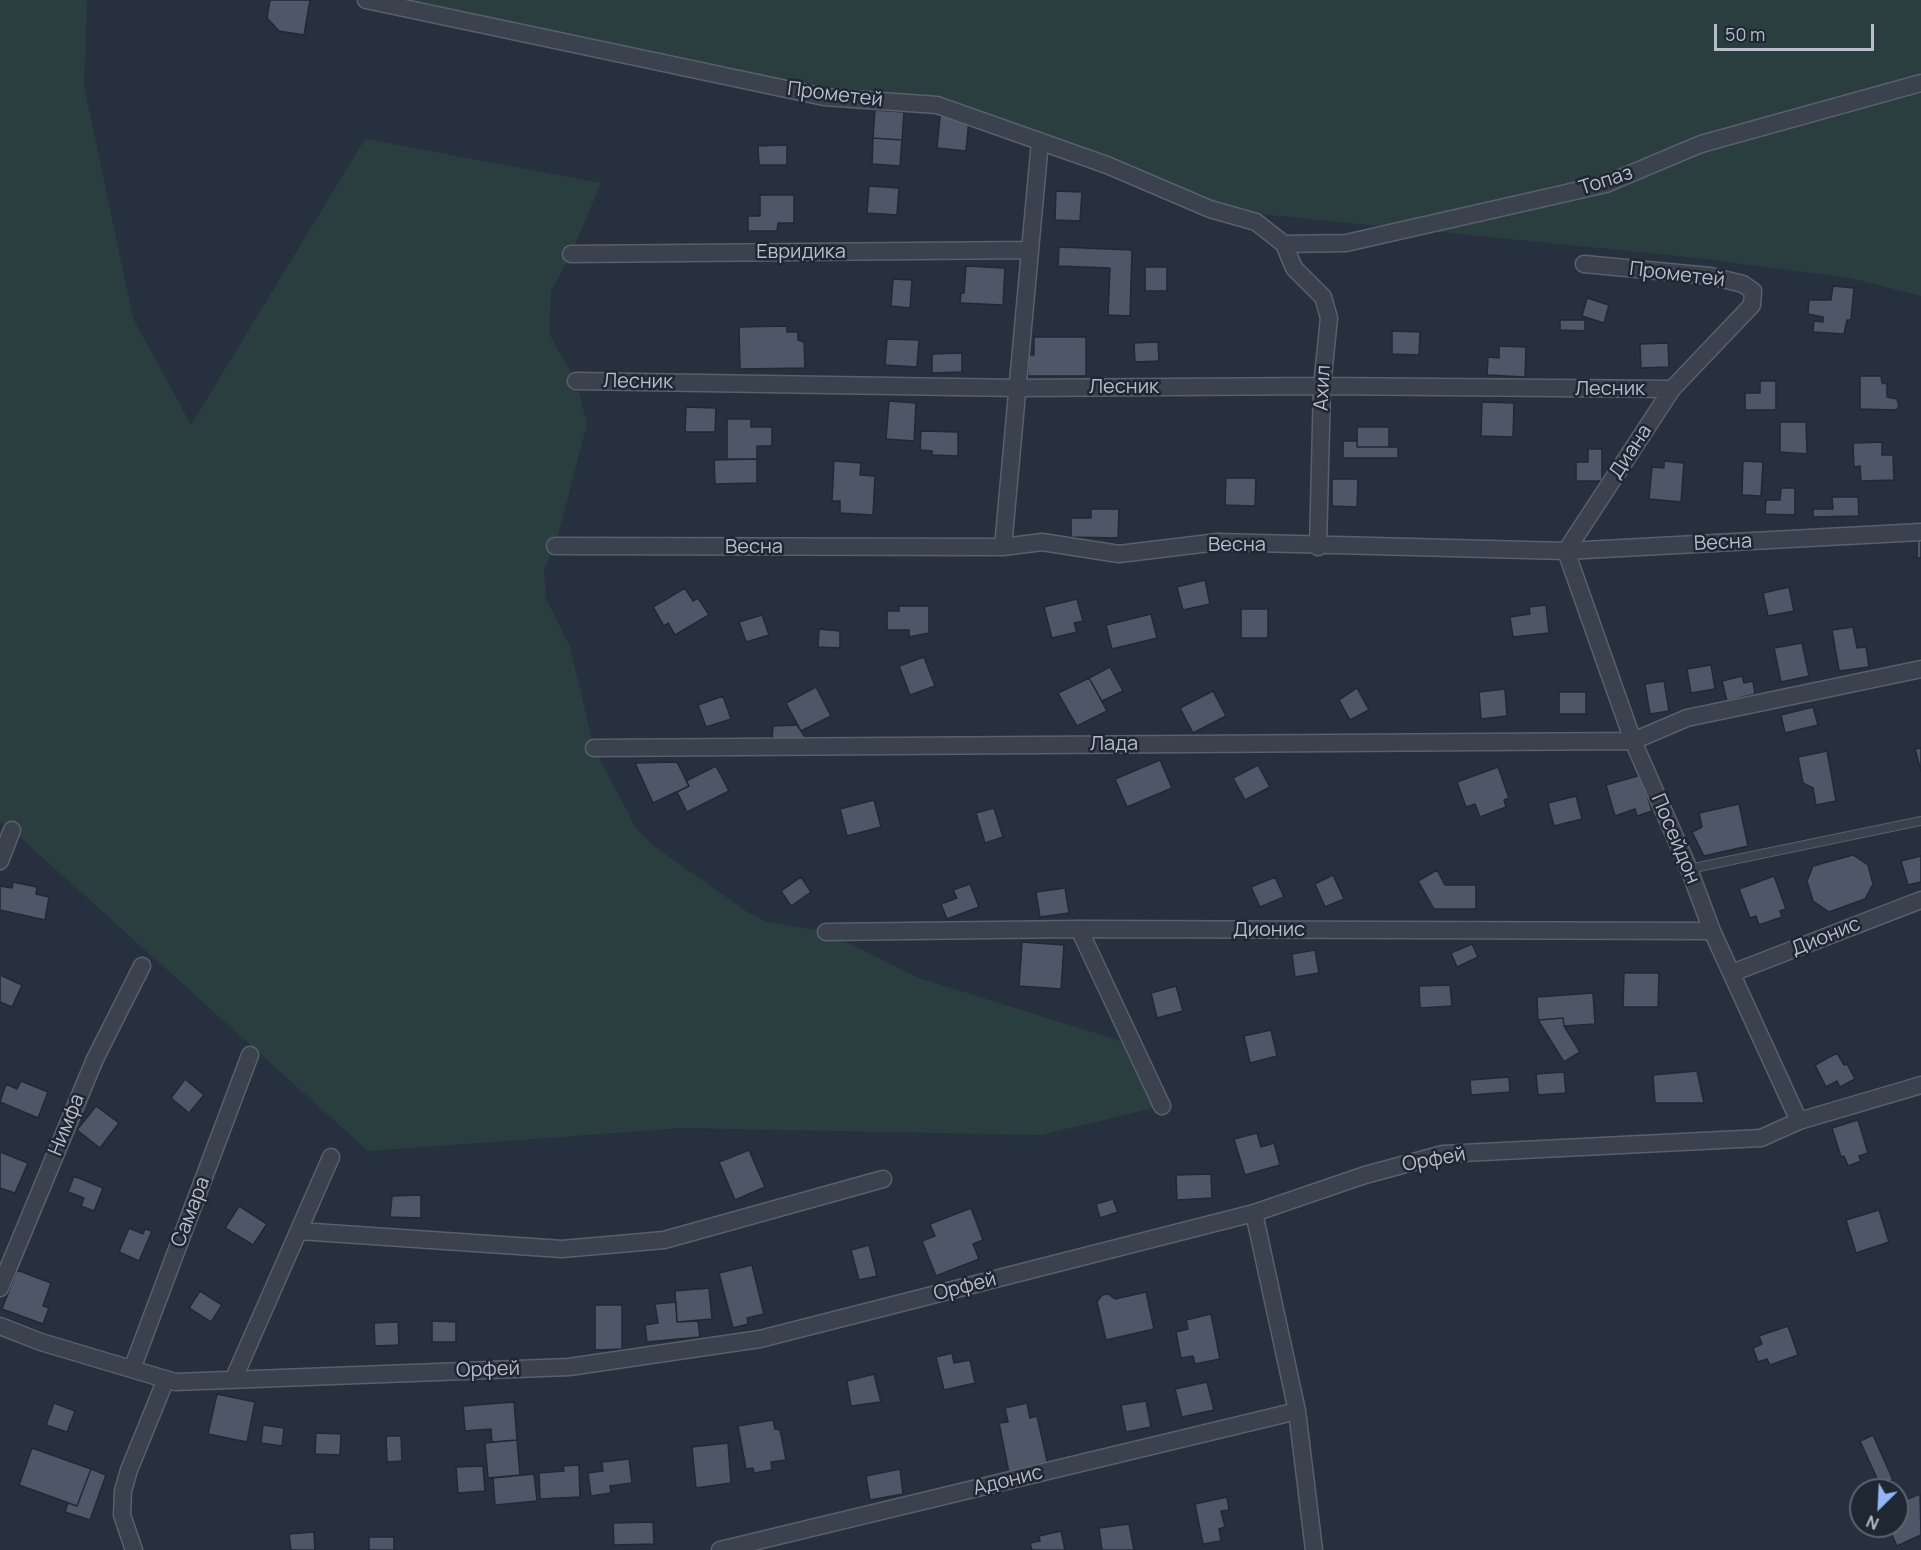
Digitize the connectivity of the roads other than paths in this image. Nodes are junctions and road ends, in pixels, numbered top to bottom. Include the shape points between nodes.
1 (366, 0) edge
2 (1921, 83) edge
3 (1040, 141) junction
4 (1284, 244) junction
5 (1030, 250) junction
6 (571, 254) dead end
7 (1584, 264) dead end
8 (1752, 305) joint
9 (576, 381) dead end
10 (1322, 386) junction
11 (1018, 388) junction
12 (1672, 389) junction
13 (1921, 532) edge
14 (555, 546) dead end
15 (1003, 547) junction
16 (1318, 547) junction
17 (1566, 551) junction
18 (1921, 669) edge
19 (1633, 741) junction
20 (594, 748) dead end
21 (1921, 822) edge
22 (12, 830) dead end
23 (0, 861) edge
24 (1689, 869) junction
25 (1921, 900) edge
26 (1079, 929) junction
27 (1712, 931) junction
28 (826, 932) dead end
29 (142, 966) dead end
30 (1732, 973) junction
31 (250, 1055) dead end
32 (1921, 1085) edge
33 (1162, 1106) dead end
34 (1799, 1120) junction
35 (331, 1157) dead end
36 (883, 1179) dead end
37 (1254, 1214) junction
38 (299, 1231) junction
39 (0, 1288) edge
40 (0, 1326) edge
41 (132, 1370) junction
42 (234, 1378) junction
43 (166, 1379) junction
44 (1297, 1411) junction
45 (134, 1550) edge
46 (720, 1550) edge
47 (1314, 1550) edge

1 - 3 street, Прометей via 824,97 937,105
2 - 4 street, Топаз via 1701,144 1606,184 1346,243
3 - 4 street, Прометей via 1209,209 1256,222
3 - 5 street
4 - 10 street, Ахил via 1294,268 1323,297 1329,318
5 - 6 street, Евридика
5 - 11 street
7 - 8 street, Прометей via 1710,276 1743,284 1753,291
8 - 12 street, Диана
9 - 11 street, Лесник
10 - 11 street, Лесник
10 - 12 street, Лесник
10 - 16 street, Ахил
11 - 15 street
12 - 17 street, Диана
13 - 17 street, Весна
14 - 15 street, Весна
15 - 16 street, Весна via 1042,542 1119,554 1218,542
16 - 17 street, Весна
17 - 19 street, Посейдон
18 - 19 street via 1687,718
19 - 20 street, Лада
19 - 24 street, Посейдон
21 - 24 lane
22 - 23 street
24 - 27 street, Посейдон
25 - 30 street, Дионис
26 - 27 street, Дионис
26 - 28 street, Дионис
26 - 33 street
27 - 30 street, Посейдон
29 - 39 street, Нимфа via 95,1059
30 - 34 street, Посейдон
31 - 41 street, Самара
32 - 34 street, Орфей
34 - 37 street, Орфей via 1761,1138 1443,1154 1365,1175
35 - 38 street
36 - 38 street via 664,1240 562,1249
37 - 42 street, Орфей via 760,1339 569,1367
37 - 44 street
38 - 42 street
40 - 41 street, Орфей
41 - 43 street, Орфей
42 - 43 street, Орфей via 175,1382
43 - 45 street via 123,1491 122,1515
44 - 46 street, Адонис
44 - 47 street

